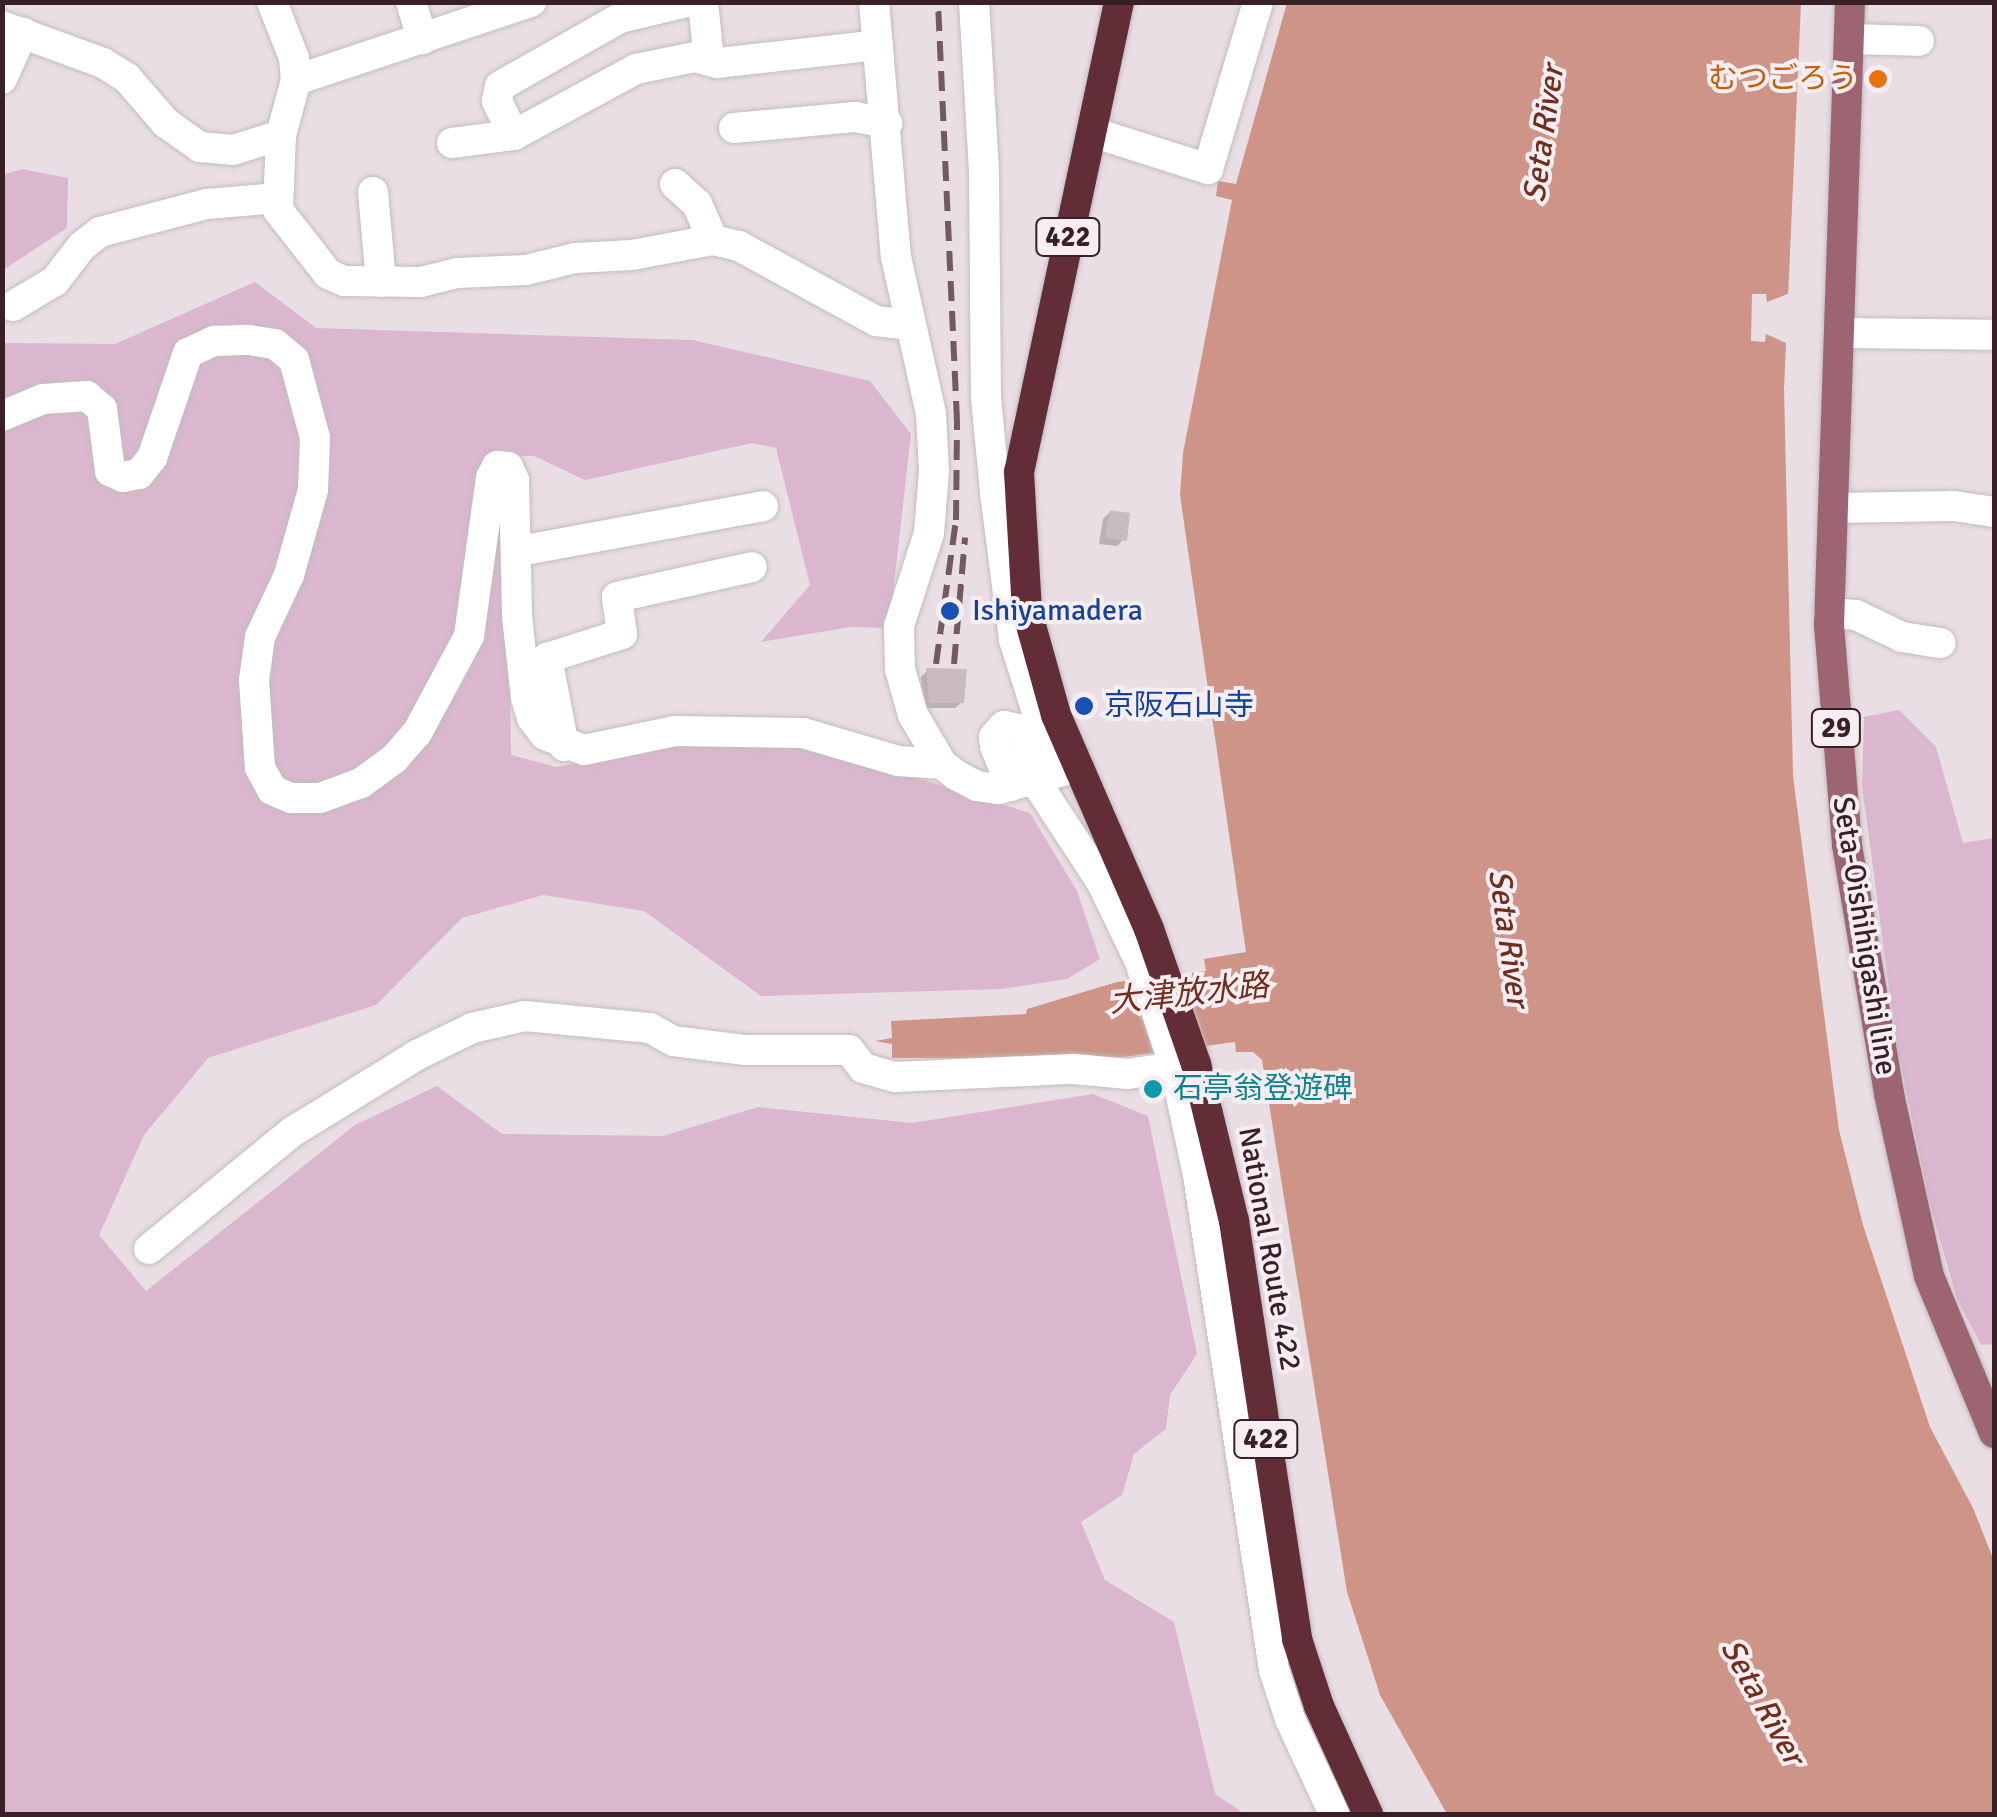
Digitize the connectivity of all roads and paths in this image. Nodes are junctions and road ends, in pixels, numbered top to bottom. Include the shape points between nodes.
1 (272, 2) edge
2 (411, 2) edge
3 (531, 2) edge
4 (687, 2) edge
5 (704, 2) edge
6 (874, 2) edge
7 (974, 2) edge
8 (1119, 2) edge
9 (1258, 2) edge
10 (1850, 2) edge
11 (13, 29) edge
12 (422, 38) junction
13 (1849, 39) junction
14 (1920, 41) dead end
15 (878, 44) junction
16 (710, 61) junction
17 (2, 79) edge
18 (296, 80) junction
19 (887, 122) junction
20 (734, 128) dead end
21 (1092, 132) junction
22 (514, 134) junction
23 (281, 135) junction
24 (452, 144) dead end
25 (676, 184) dead end
26 (373, 192) dead end
27 (278, 198) junction
28 (714, 240) junction
29 (381, 282) junction
30 (13, 306) dead end
31 (910, 325) junction
32 (1839, 333) junction
33 (1994, 335) edge
34 (988, 363) junction
35 (2, 416) edge
36 (1019, 472) junction
37 (763, 506) dead end
38 (1833, 508) junction
39 (1994, 512) edge
40 (519, 551) junction
41 (752, 568) dead end
42 (1830, 613) junction
43 (1941, 643) dead end
44 (564, 746) junction
45 (942, 764) junction
46 (1045, 776) junction
47 (1188, 1062) junction
48 (149, 1249) dead end
49 (1994, 1433) edge
50 (1271, 1568) junction
51 (1334, 1814) edge
52 (1368, 1814) edge

1 - 18 street
2 - 12 street
3 - 12 street
4 - 22 street via 620,18 500,86 497,101
5 - 16 street
6 - 15 street
7 - 34 street
8 - 21 highway, National Route 422 / 422
9 - 21 street via 1208,169
10 - 13 main road, Seta-Oishihigashi line / 29
11 - 17 street
11 - 23 street via 104,63 200,147 234,150
12 - 18 street
13 - 14 street
13 - 32 main road, Seta-Oishihigashi line / 29
15 - 16 street
15 - 19 street
16 - 22 street via 696,57 636,69
18 - 23 street
19 - 20 street via 855,117
19 - 31 street via 896,257
21 - 36 highway, National Route 422 / 422
22 - 24 street
23 - 27 street
25 - 28 street via 697,204
26 - 29 street
27 - 29 street via 278,210 328,274
27 - 30 street via 190,208 100,232 56,281
28 - 29 street via 526,270
28 - 31 street via 739,246 876,321
31 - 45 street via 931,414 934,471 929,533 899,626 900,669 913,715
32 - 33 street
32 - 38 main road, Seta-Oishihigashi line / 29
34 - 36 street
34 - 46 street via 1006,603
35 - 40 street via 43,400 87,396 102,409 110,471 140,474 152,458 188,353 214,341 275,344 294,360 314,438 313,490 289,575 260,636 254,680 260,768 272,790 291,798 320,798 361,783 417,733 469,636 496,466 508,467 514,480
36 - 46 highway, National Route 422 / 422 via 1027,611 1042,669
37 - 40 street
38 - 39 street via 1954,506
38 - 42 main road, Seta-Oishihigashi line / 29
40 - 44 street via 526,698 538,726
41 - 44 street via 617,597 622,634 547,658
42 - 43 street
42 - 49 main road, Seta-Oishihigashi line / 29 via 1847,845 1902,1162 1929,1276
44 - 45 street via 584,750 676,731 802,733 898,761
45 - 46 street via 977,786
46 - 47 street
46 - 47 highway, National Route 422 / 422 via 1128,880 1165,972
47 - 48 street via 1128,1074 1074,1068 895,1077 863,1068 849,1050 744,1050 673,1042 650,1028 525,1016 472,1028 323,1112
47 - 50 highway, National Route 422 / 422 via 1234,1221
50 - 51 street via 1274,1670
50 - 52 highway, National Route 422 / 422

